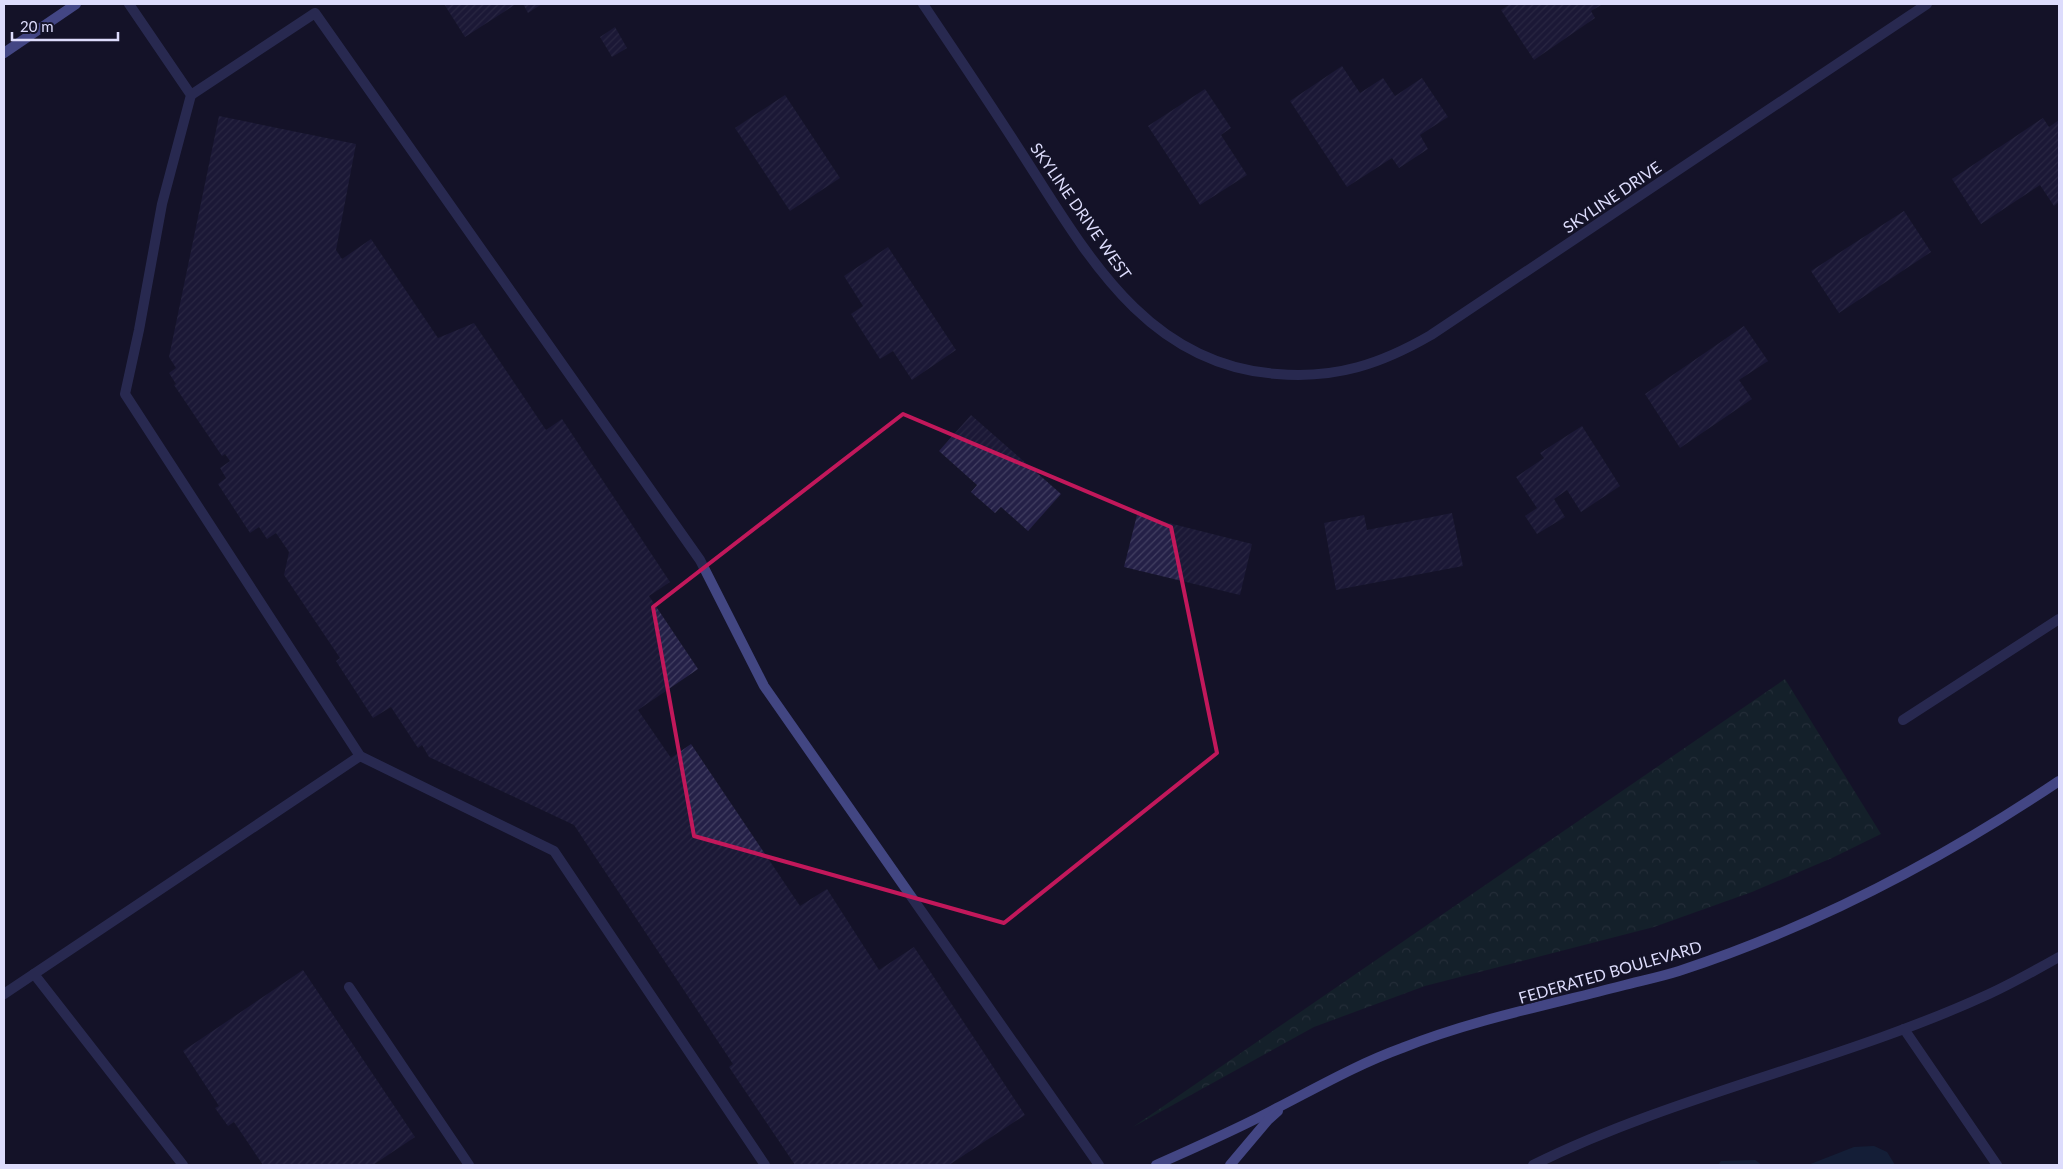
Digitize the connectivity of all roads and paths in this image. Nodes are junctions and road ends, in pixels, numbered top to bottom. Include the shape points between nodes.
1 (76, 4) edge
2 (129, 4) edge
3 (923, 4) edge
4 (1927, 4) edge
5 (4, 53) edge
6 (191, 95) junction
7 (1297, 376) joint
8 (2059, 619) edge
9 (1903, 720) dead end
10 (360, 756) junction
11 (2059, 781) edge
12 (2059, 957) edge
13 (34, 974) junction
14 (350, 987) dead end
15 (4, 994) edge
16 (1904, 1029) junction
17 (1292, 1100) junction
18 (183, 1165) edge
19 (469, 1165) edge
20 (764, 1165) edge
21 (1099, 1165) edge
22 (1156, 1165) edge
23 (1230, 1165) edge
24 (1533, 1165) edge
25 (1997, 1165) edge

1 - 5 main road
2 - 6 street
3 - 7 street, SKYLINE DRIVE WEST via 1067,223 1115,288 1137,310 1171,339 1204,357 1233,368
4 - 7 street, SKYLINE DRIVE via 1401,353 1365,366
6 - 10 street via 162,204 125,394
6 - 21 street via 315,13 700,560 764,686
8 - 9 street
10 - 13 street
10 - 20 street via 554,851
11 - 17 main road, FEDERATED BOULEVARD via 2008,816 1932,860 1846,906 1765,940 1677,971 1456,1029 1355,1067
12 - 16 street via 1990,994
13 - 15 street
13 - 18 street
14 - 19 street
16 - 24 street via 1652,1114
16 - 25 street
17 - 22 main road, FEDERATED BOULEVARD
17 - 23 main road, FEDERATED BOULEVARD via 1268,1120

